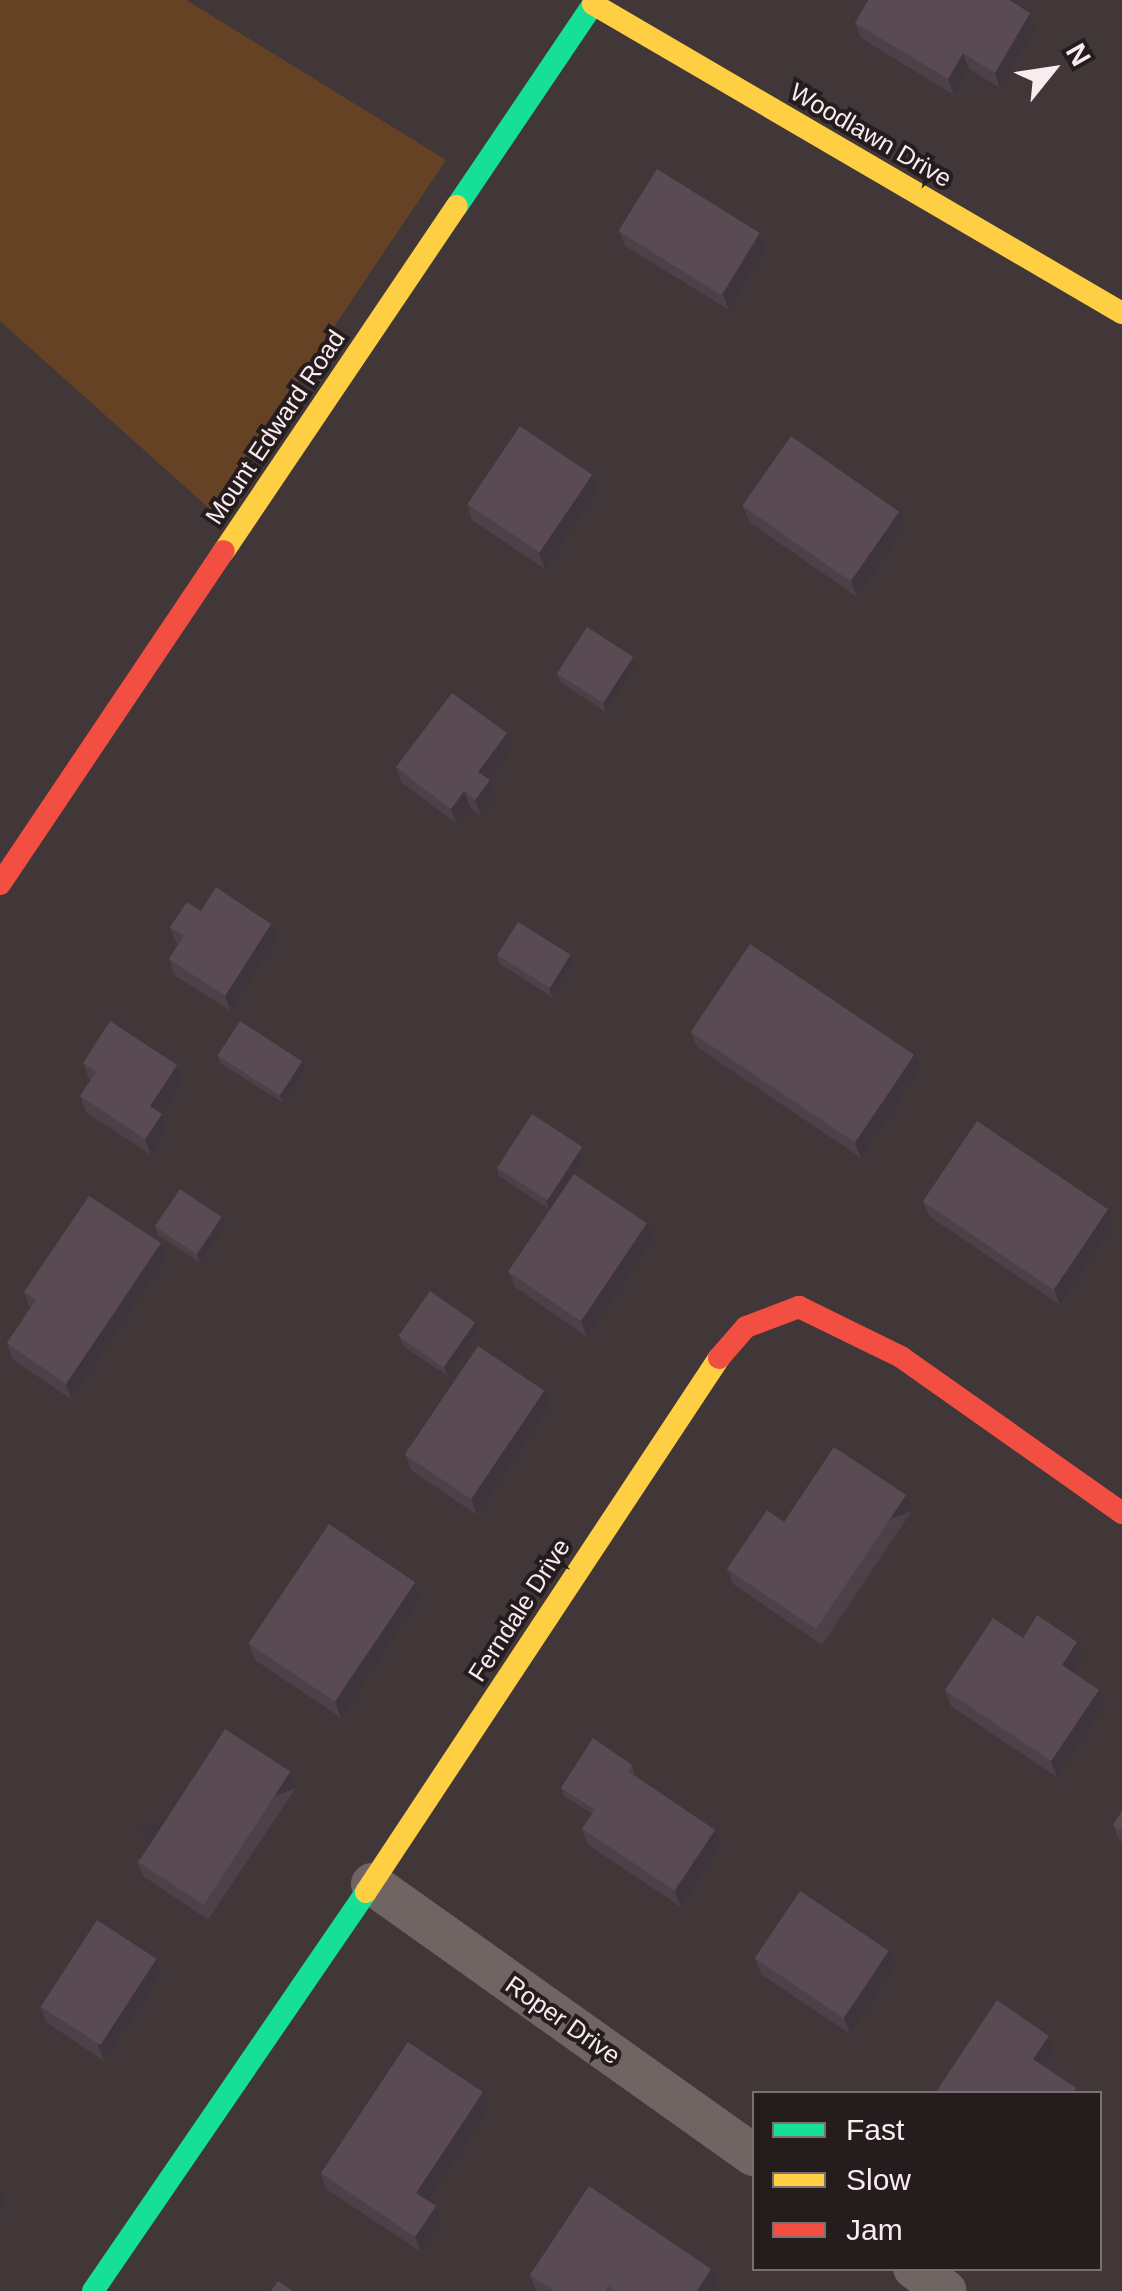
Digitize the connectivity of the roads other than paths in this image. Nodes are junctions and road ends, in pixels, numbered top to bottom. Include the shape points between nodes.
1 (594, 2) edge
2 (1122, 313) edge
3 (0, 884) edge
4 (1122, 1513) edge
5 (372, 1884) junction
6 (752, 2154) edge
7 (918, 2271) edge
8 (93, 2291) edge
9 (946, 2291) edge

1 - 2 street, Woodlawn Drive
1 - 3 street, Mount Edward Road
4 - 5 street, Ferndale Drive via 901,1357 798,1306 746,1328 713,1365
5 - 6 street, Roper Drive
5 - 8 street, Ferndale Drive
7 - 9 street

